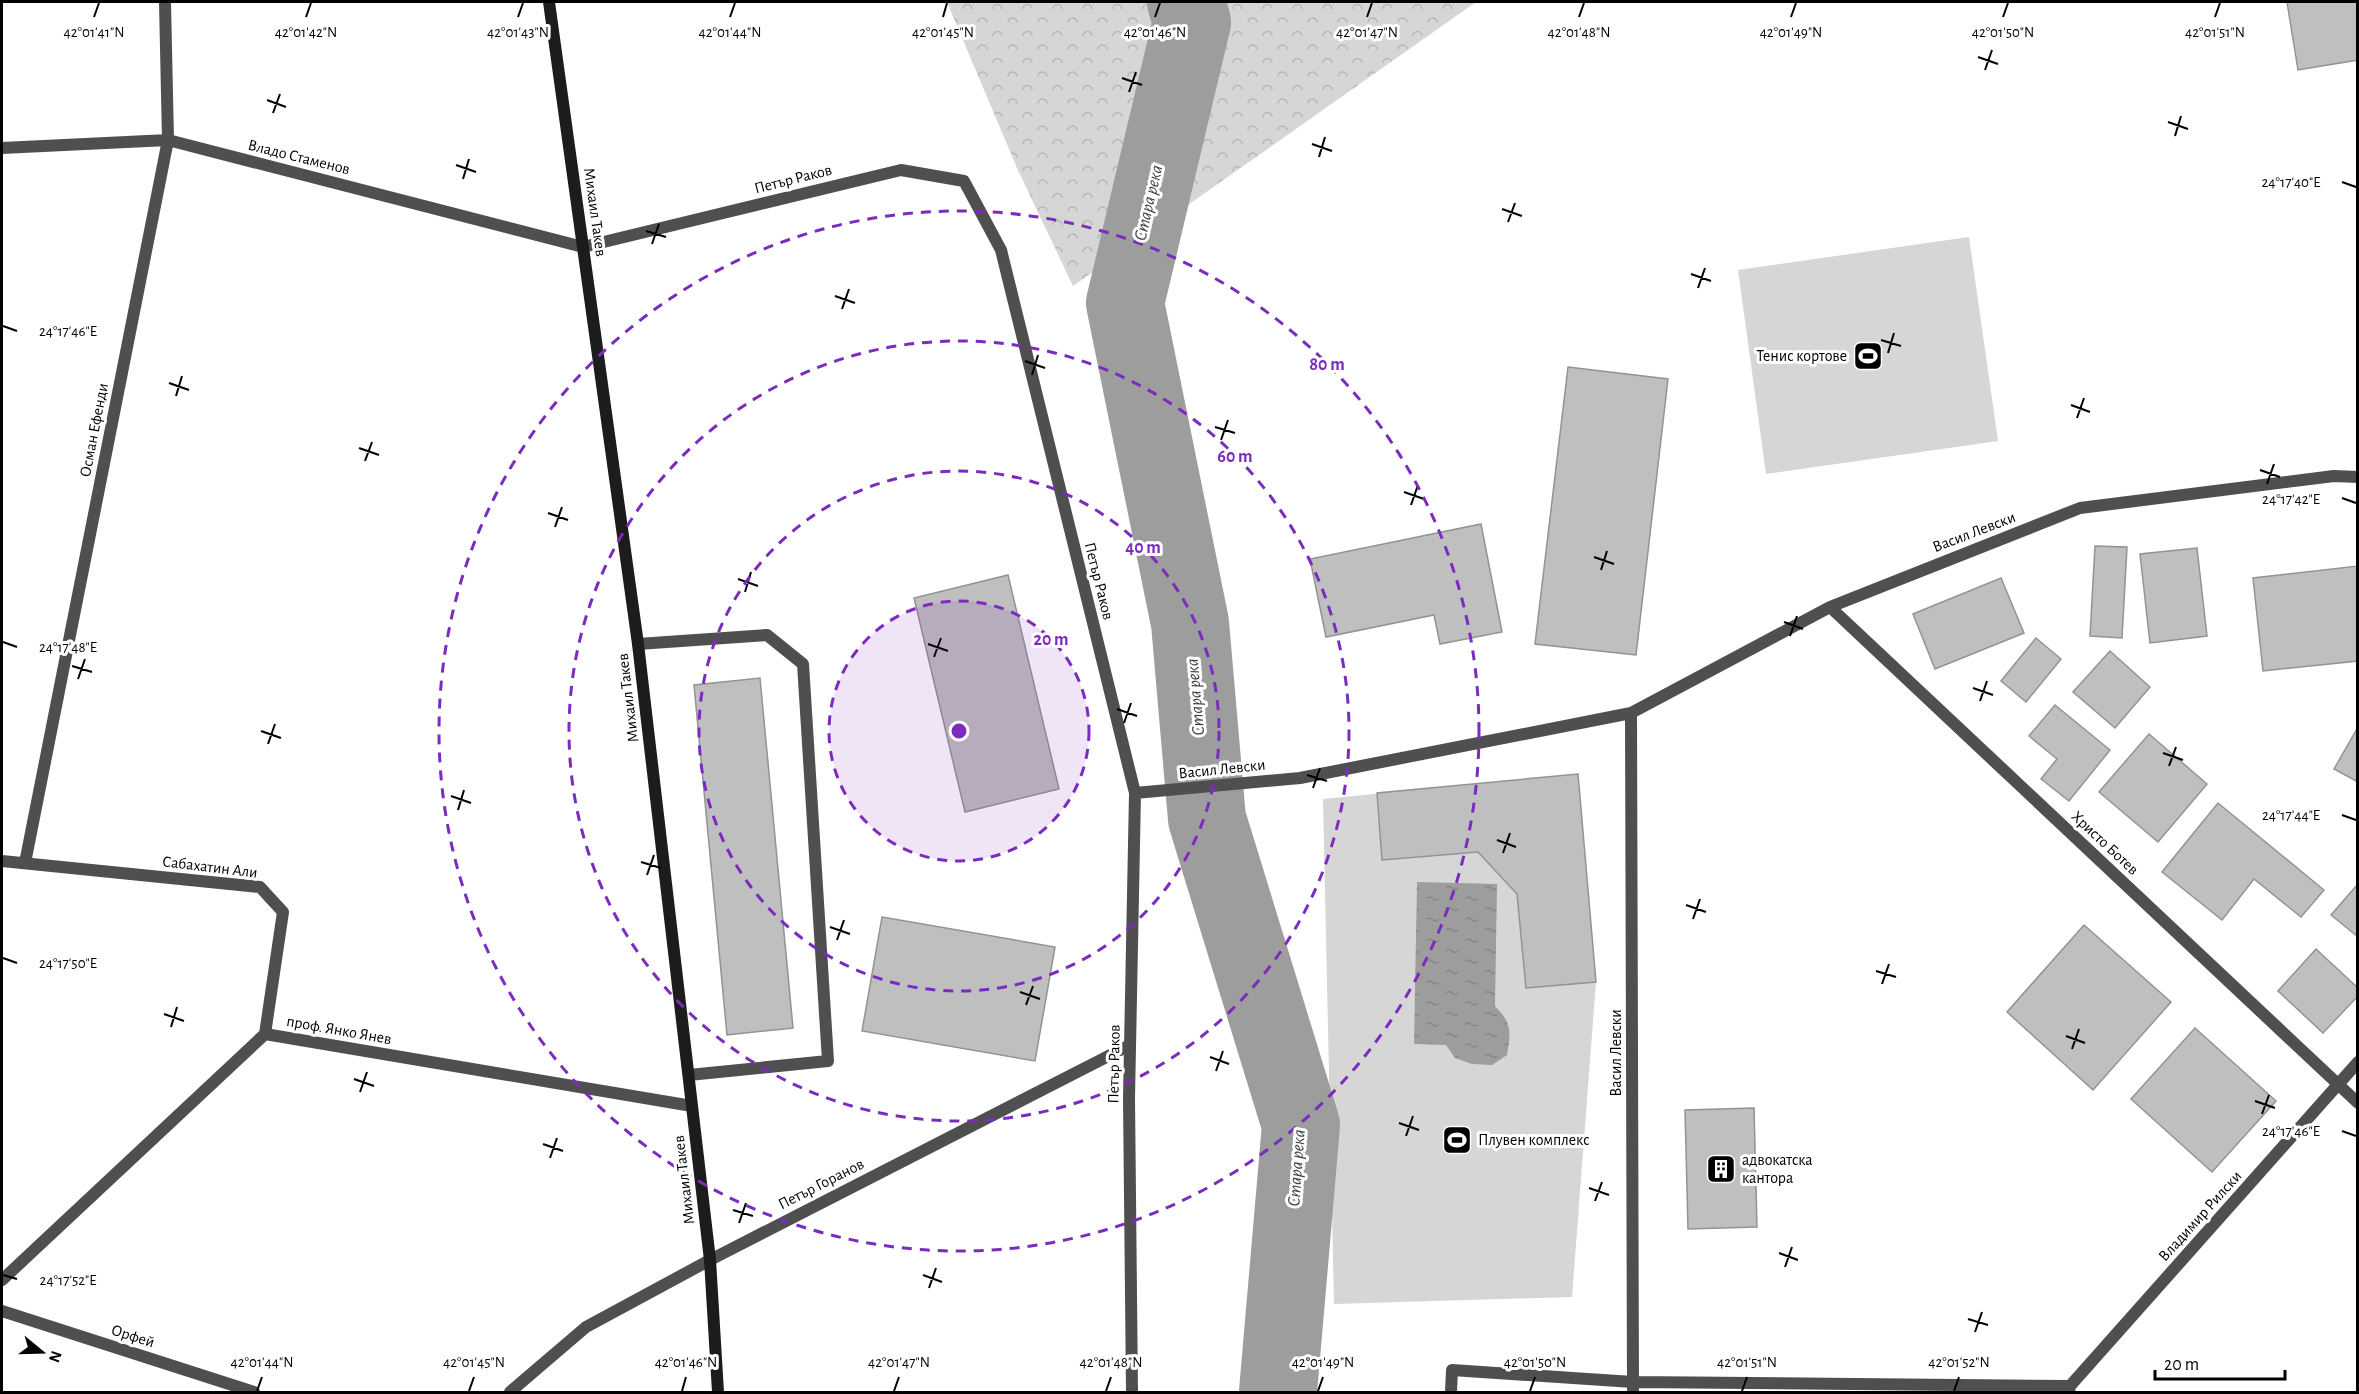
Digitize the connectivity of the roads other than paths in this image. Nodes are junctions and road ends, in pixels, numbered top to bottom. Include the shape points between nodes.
1 (165, 2) edge
2 (549, 2) edge
3 (168, 140) junction
4 (2, 148) edge
5 (583, 247) junction
6 (2358, 477) edge
7 (1830, 607) junction
8 (638, 645) junction
9 (1631, 713) junction
10 (1135, 793) junction
11 (2, 861) edge
12 (25, 863) junction
13 (265, 1034) junction
14 (1130, 1045) junction
15 (2358, 1062) edge
16 (689, 1075) junction
17 (2339, 1084) junction
18 (2358, 1103) edge
19 (692, 1106) junction
20 (710, 1260) junction
21 (2, 1280) edge
22 (2, 1311) edge
23 (1633, 1387) edge
24 (2070, 1389) edge
25 (254, 1392) edge
26 (510, 1392) edge
27 (718, 1392) edge
28 (1132, 1392) edge
29 (1451, 1392) edge

1 - 3 street, Осман Ефенди
2 - 5 main road, Михаил Такев
3 - 4 street, Владо Стаменов
3 - 5 street, Владо Стаменов
3 - 12 street, Осман Ефенди
5 - 8 main road, Михаил Такев
5 - 10 street, Петър Раков via 901,170 964,181 1001,250
6 - 7 street, Васил Левски via 2334,476 2080,508
7 - 9 street, Васил Левски
7 - 17 street, Христо Ботев
8 - 16 main road, Михаил Такев
8 - 16 street via 767,635 803,664 828,1061
9 - 10 street, Васил Левски via 1300,778
9 - 23 street, Васил Левски
10 - 14 street, Петър Раков
11 - 12 street, Сабахатин Али
12 - 13 street, Сабахатин Али via 260,887 283,912
13 - 19 street, проф. Янко Янев
13 - 21 street, проф. Янко Янев
14 - 20 street, Петър Горанов
14 - 28 street, Петър Раков
15 - 17 street, Владимир Рилски
16 - 19 main road, Михаил Такев
17 - 18 street, Христо Ботев
17 - 24 street, Владимир Рилски
19 - 20 main road, Михаил Такев
20 - 26 street, Петър Горанов via 586,1327
20 - 27 main road, Михаил Такев
22 - 25 street, Орфей
23 - 24 street
23 - 29 street via 1452,1371

